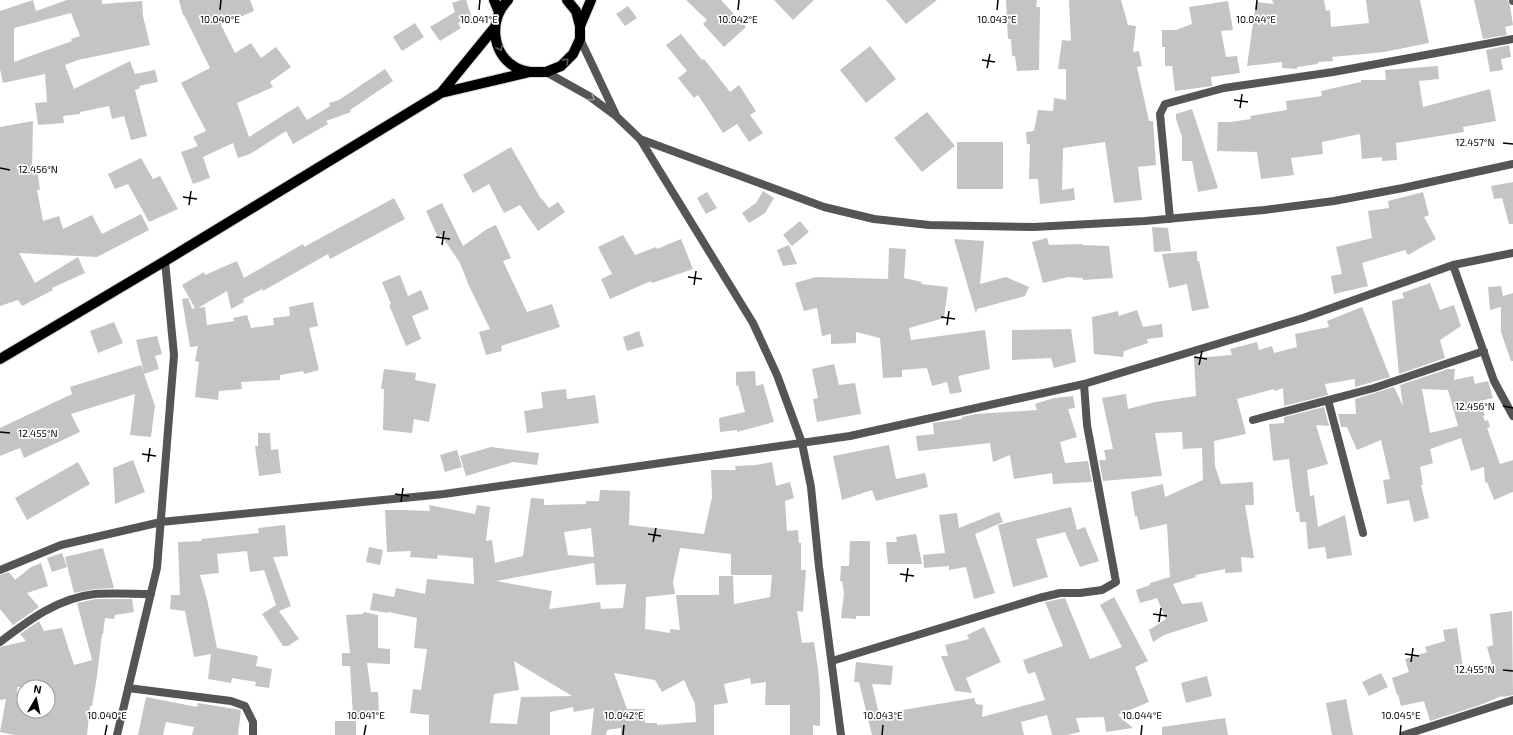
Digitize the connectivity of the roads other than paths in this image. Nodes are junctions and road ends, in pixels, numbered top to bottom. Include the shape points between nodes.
1 (494, 0) edge
2 (508, 0) edge
3 (567, 0) edge
4 (591, 0) edge
5 (499, 12) junction
6 (580, 26) junction
7 (495, 27) junction
8 (580, 39) junction
9 (1513, 39) edge
10 (530, 72) junction
11 (546, 72) junction
12 (441, 94) junction
13 (616, 116) junction
14 (640, 139) junction
15 (1513, 164) edge
16 (1170, 219) junction
17 (1513, 253) edge
18 (165, 261) junction
19 (1453, 265) junction
20 (1484, 351) junction
21 (0, 359) edge
22 (1084, 384) junction
23 (1328, 400) junction
24 (1512, 412) edge
25 (1253, 420) dead end
26 (802, 443) junction
27 (161, 522) junction
28 (1363, 533) dead end
29 (0, 570) edge
30 (151, 594) junction
31 (0, 642) edge
32 (832, 661) junction
33 (128, 688) junction
34 (1513, 700) edge
35 (117, 735) edge
36 (253, 735) edge
37 (841, 735) edge
38 (1404, 735) edge

1 - 5 main road
2 - 5 main road
3 - 6 main road via 576,11
4 - 6 main road
5 - 7 main road
6 - 8 main road
7 -> 10 main road via 496,43 504,57 515,67
7 - 12 main road
11 -> 8 main road via 561,66 573,54
8 - 13 street
9 - 16 street via 1333,72 1224,88 1165,104 1160,114
10 - 11 main road
10 - 12 main road
11 -> 13 street via 589,96
12 - 18 main road
13 - 14 street
14 - 16 street via 824,207 874,219 929,225 1034,228
14 - 26 street via 753,323 777,375
15 - 16 street via 1334,201
17 - 19 street
18 - 21 main road
18 - 27 street via 174,356
19 - 20 street
19 - 22 street via 1303,318
20 - 23 street via 1374,388
20 - 24 street via 1494,380
22 - 26 street via 850,436
22 - 32 street via 1086,425 1116,582 1102,590 1060,593 1039,598
23 - 25 street
23 - 28 street
26 - 27 street via 444,494
26 - 32 street via 811,488
27 - 29 street via 61,545
27 - 30 street via 157,568
30 - 31 street via 95,594 63,602 41,612
30 - 33 street
32 - 37 street
33 - 35 street
33 - 36 street via 231,701 245,706 253,722
34 - 38 street

